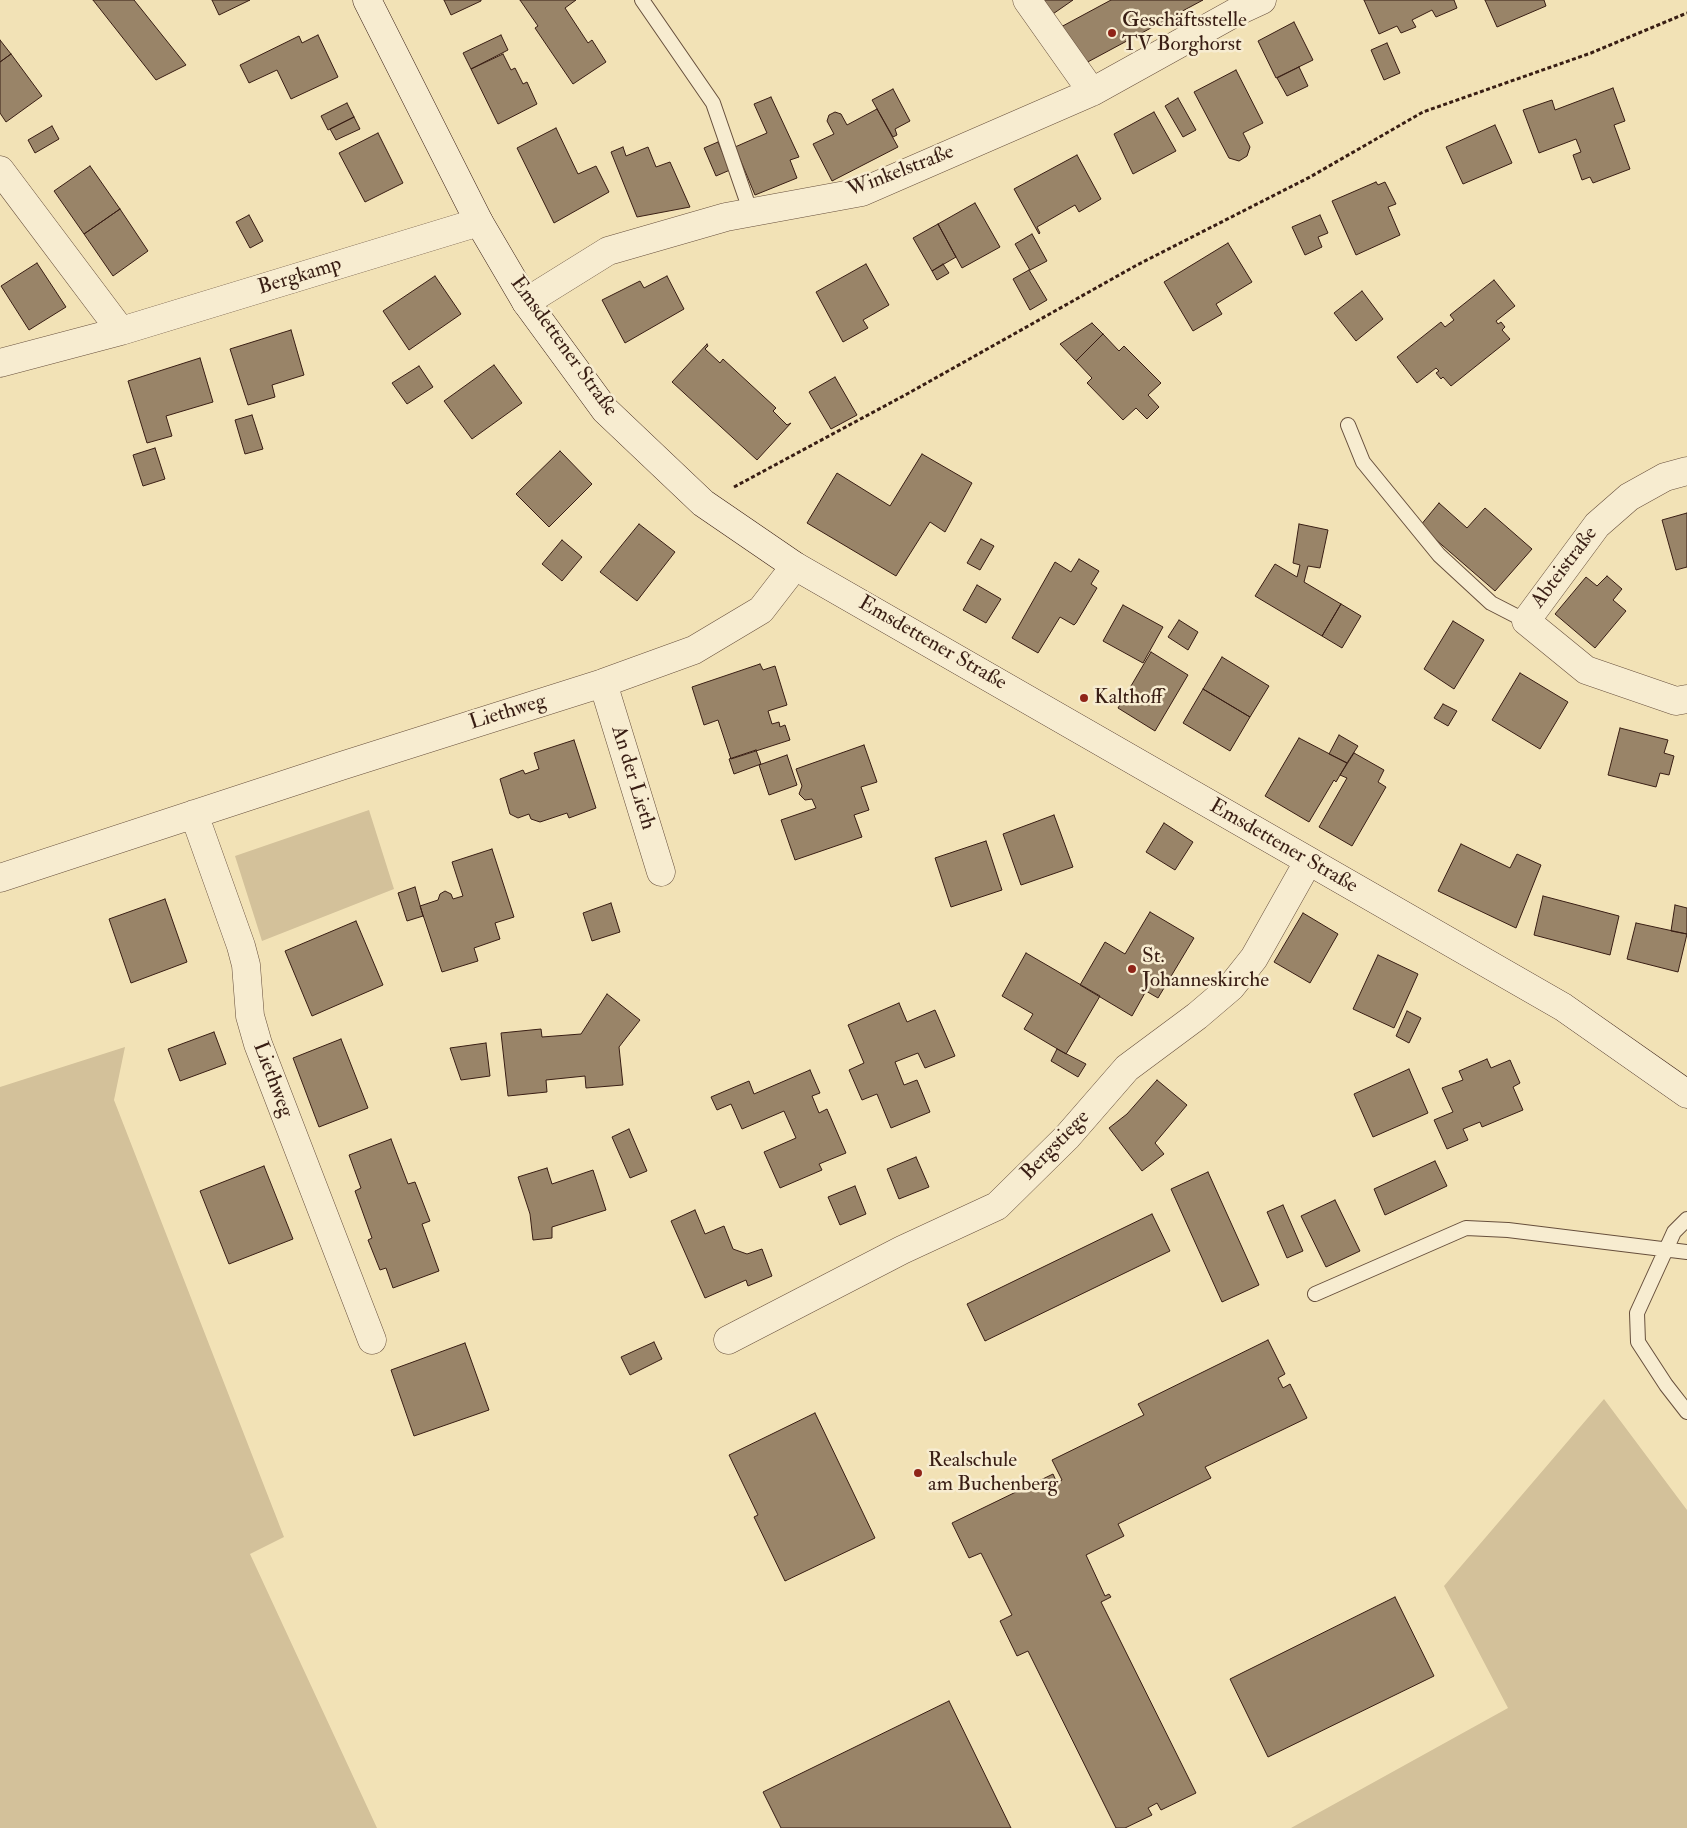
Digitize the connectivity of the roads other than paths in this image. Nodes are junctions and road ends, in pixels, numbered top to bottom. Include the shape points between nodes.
1 (367, 0) edge
2 (642, 0) edge
3 (1027, 0) edge
4 (1262, 0) edge
5 (1092, 92) junction
6 (0, 170) edge
7 (751, 212) junction
8 (480, 222) junction
9 (526, 302) junction
10 (120, 331) junction
11 (0, 363) edge
12 (1348, 425) dead end
13 (1687, 471) edge
14 (796, 566) junction
15 (1526, 621) junction
16 (603, 683) junction
17 (1687, 699) edge
18 (194, 814) junction
19 (1308, 862) junction
20 (661, 872) dead end
21 (0, 878) edge
22 (1687, 1094) edge
23 (1687, 1219) edge
24 (1667, 1248) junction
25 (1687, 1252) edge
26 (1315, 1294) dead end
27 (372, 1340) dead end
28 (728, 1340) dead end
29 (1666, 1385) junction
30 (1687, 1393) edge
31 (1687, 1412) edge

1 - 8 street, Emsdettener Straße
2 - 7 lane via 713,103
3 - 5 street
4 - 5 street, Winkelstraße
5 - 7 street, Winkelstraße via 862,192
6 - 10 street
7 - 9 street, Winkelstraße via 608,251
8 - 9 street, Emsdettener Straße
8 - 10 street, Bergkamp
9 - 14 street, Emsdettener Straße via 605,410 703,503
10 - 11 street, Bergkamp
12 - 15 lane via 1363,462 1439,554 1491,603
13 - 15 street, Abteistraße via 1665,477 1629,497 1597,525
14 - 16 street, Liethweg via 761,610 694,650
14 - 19 street, Emsdettener Straße
15 - 17 street, Abteistraße via 1586,670 1676,701
16 - 18 street, Liethweg
16 - 20 street, An der Lieth
18 - 21 street, Liethweg
18 - 27 street, Liethweg via 241,946 246,965 250,1016 258,1044
19 - 22 street, Emsdettener Straße via 1563,1006
19 - 28 street, Bergstiege via 1254,958 1231,987 1127,1068 1067,1137 997,1206 902,1250
23 - 24 lane via 1674,1232
24 - 25 lane
24 - 26 lane via 1466,1228
24 - 29 lane via 1637,1313 1638,1342
29 - 30 lane
29 - 31 lane

